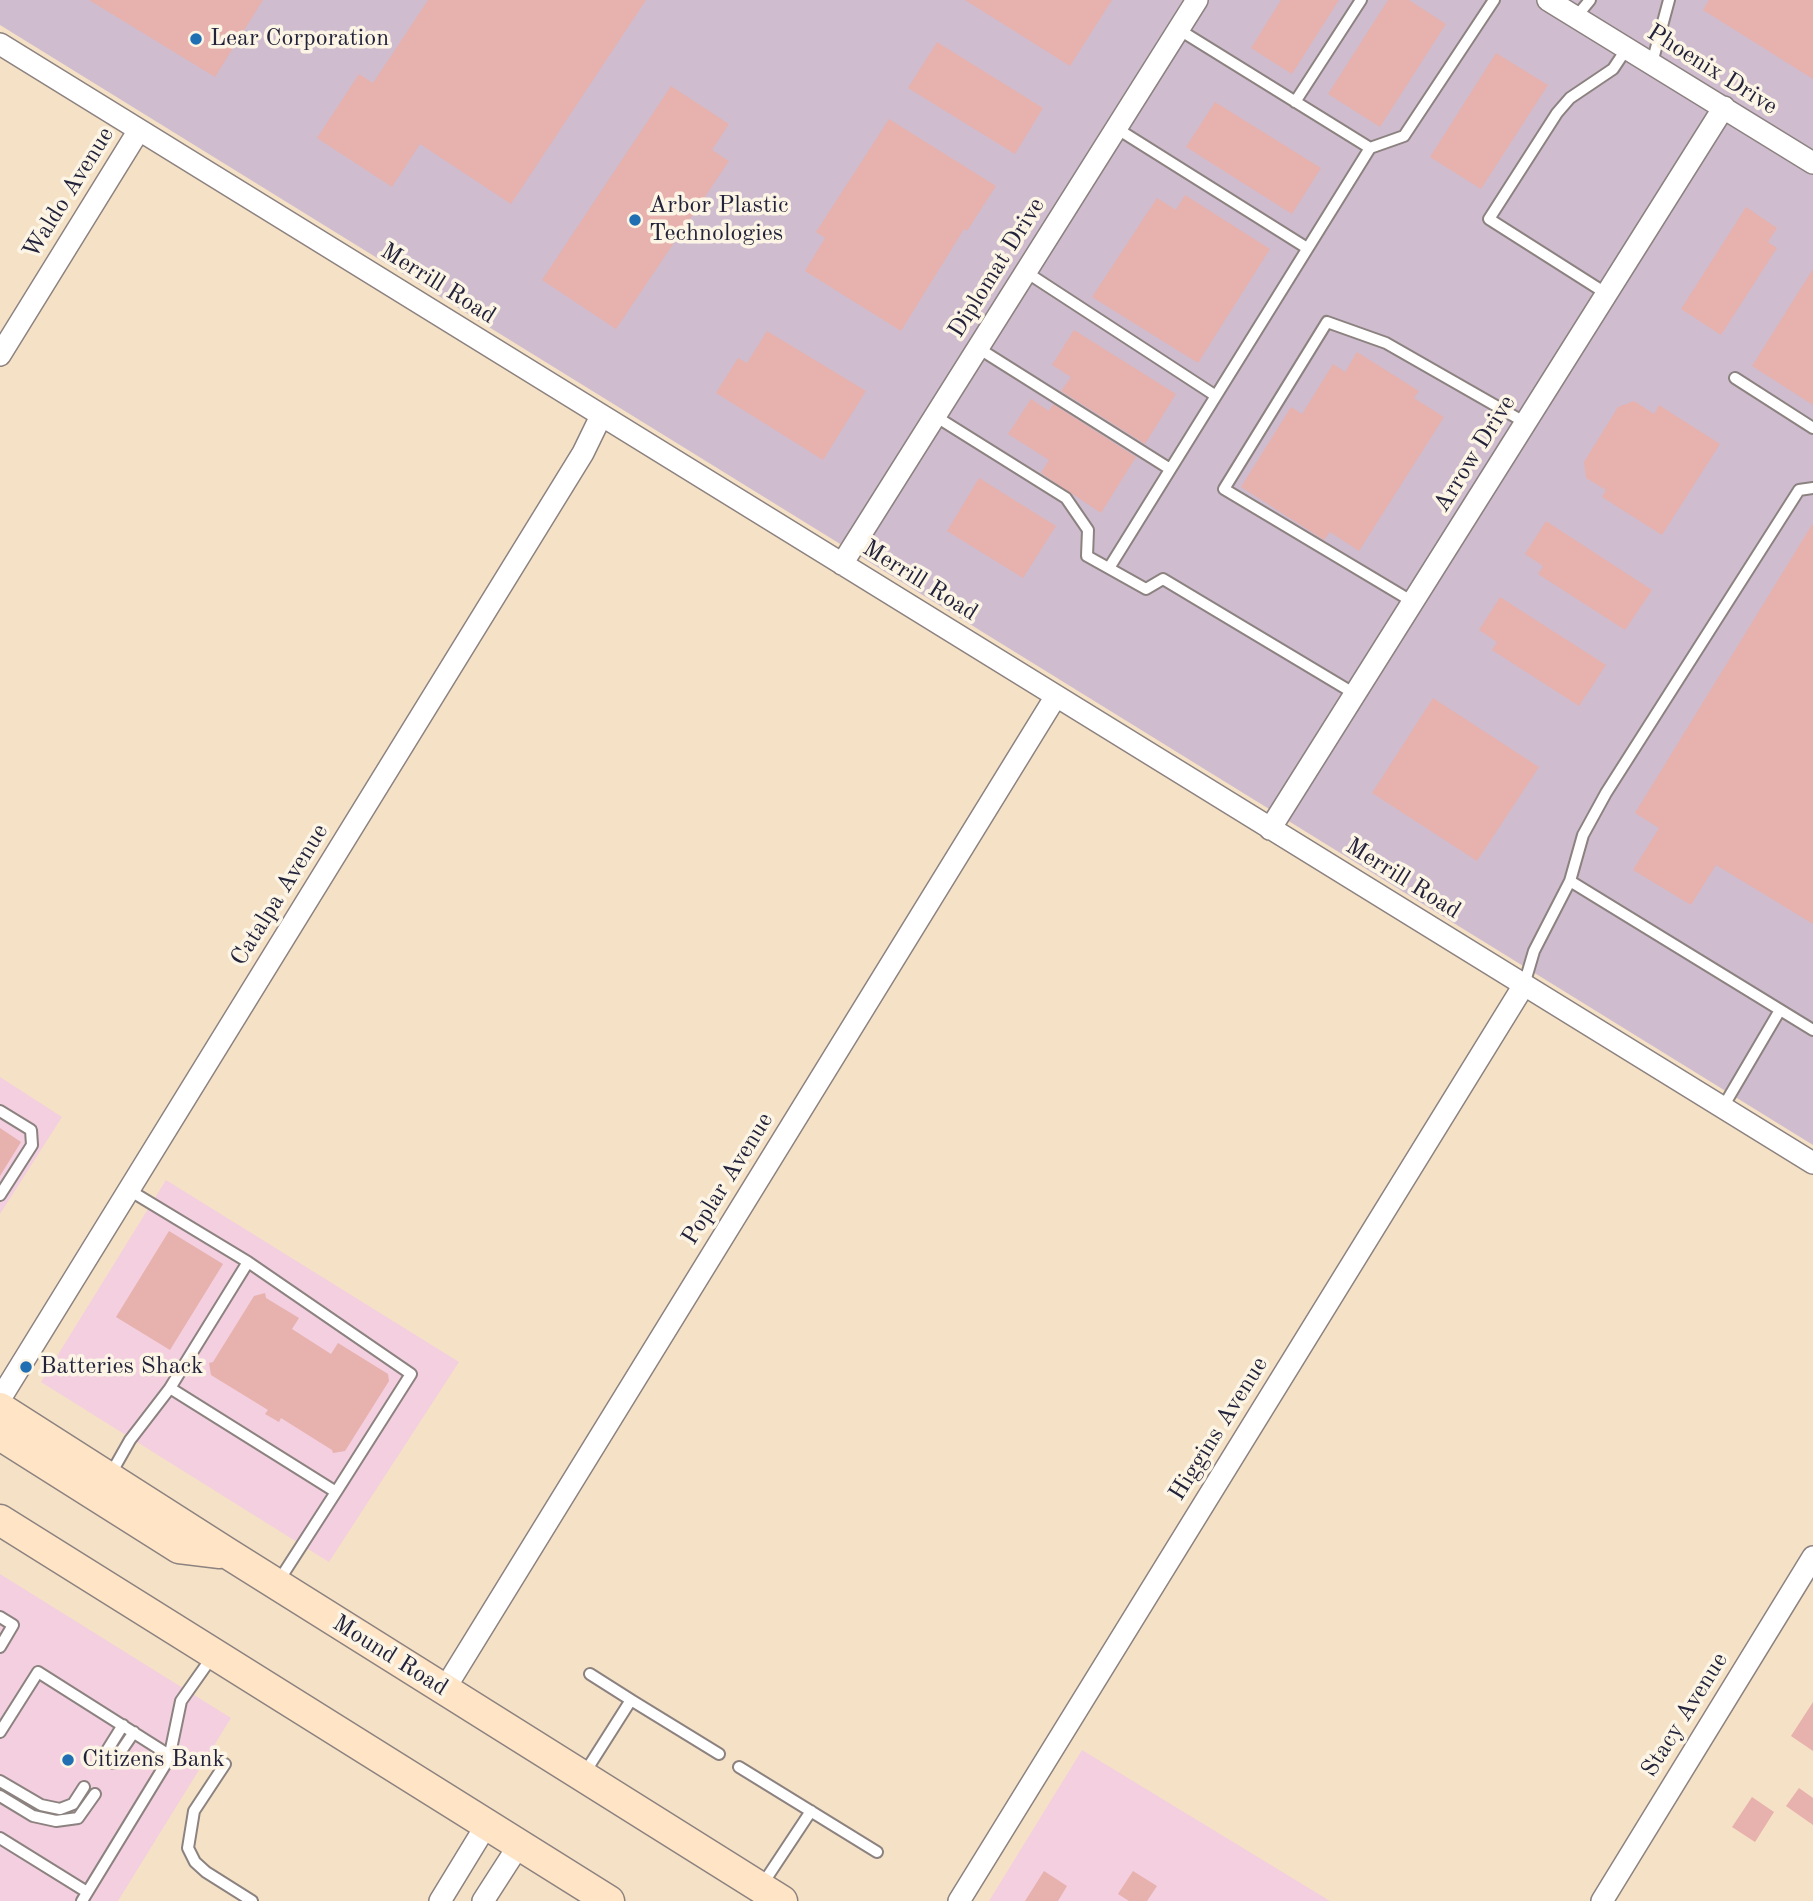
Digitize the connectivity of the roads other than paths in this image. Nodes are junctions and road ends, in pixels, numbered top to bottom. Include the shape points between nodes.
1 (1197, 0) edge
2 (1361, 0) edge
3 (1494, 0) edge
4 (1548, 0) edge
5 (1590, 0) edge
6 (1668, 0) edge
7 (1576, 17) junction
8 (1178, 29) junction
9 (0, 44) edge
10 (1628, 48) junction
11 (1652, 63) junction
12 (1295, 102) junction
13 (1724, 107) junction
14 (1116, 128) junction
15 (139, 130) junction
16 (1370, 148) junction
17 (1813, 163) edge
18 (1307, 248) junction
19 (1026, 272) junction
20 (1607, 294) junction
21 (978, 348) junction
22 (0, 355) edge
23 (1735, 378) dead end
24 (1216, 396) junction
25 (601, 416) junction
26 (936, 416) junction
27 (1525, 423) junction
28 (1813, 428) edge
29 (1170, 469) junction
30 (1813, 488) edge
31 (842, 564) junction
32 (1109, 568) junction
33 (1413, 602) junction
34 (1356, 694) junction
35 (1056, 696) junction
36 (1270, 829) junction
37 (1570, 881) junction
38 (1524, 985) junction
39 (1780, 1010) junction
40 (1813, 1030) edge
41 (1723, 1107) junction
42 (0, 1111) edge
43 (1813, 1163) edge
44 (129, 1189) junction
45 (0, 1195) edge
46 (248, 1262) junction
47 (170, 1388) junction
48 (0, 1399) edge
49 (0, 1408) edge
50 (0, 1436) edge
51 (102, 1487) junction
52 (336, 1492) junction
53 (0, 1520) edge
54 (1813, 1557) edge
55 (277, 1585) junction
56 (0, 1617) edge
57 (0, 1647) edge
58 (213, 1654) junction
59 (590, 1674) dead end
60 (444, 1690) junction
61 (631, 1700) junction
62 (123, 1726) junction
63 (0, 1732) edge
64 (134, 1732) junction
65 (719, 1754) dead end
66 (169, 1755) junction
67 (103, 1757) dead end
68 (113, 1763) dead end
69 (225, 1764) dead end
70 (739, 1767) dead end
71 (582, 1776) junction
72 (0, 1781) edge
73 (84, 1787) dead end
74 (94, 1794) dead end
75 (0, 1796) edge
76 (811, 1811) junction
77 (487, 1824) junction
78 (0, 1838) edge
79 (519, 1844) junction
80 (877, 1852) dead end
81 (771, 1894) edge
82 (85, 1896) edge
83 (252, 1901) edge
84 (440, 1901) edge
85 (482, 1901) edge
86 (608, 1901) edge
87 (959, 1901) edge
88 (1602, 1901) edge

1 - 8 street, Diplomat Drive
2 - 12 lane
3 - 16 lane via 1404,136
4 - 7 street, Phoenix Drive
5 - 7 lane
6 - 11 lane
7 - 10 street, Phoenix Drive
8 - 12 lane
8 - 14 street, Diplomat Drive
9 - 15 street, Merrill Road
10 - 11 street, Phoenix Drive
10 - 20 lane via 1613,69 1570,98 1557,113 1489,219
11 - 13 street, Phoenix Drive
12 - 16 lane
13 - 17 street, Phoenix Drive
13 - 20 street, Arrow Drive
14 - 18 lane
14 - 19 street, Diplomat Drive
15 - 22 street, Waldo Avenue
15 - 25 street, Merrill Road
16 - 18 lane
18 - 24 lane
19 - 21 street, Diplomat Drive
19 - 24 lane
20 - 27 street, Arrow Drive
21 - 26 street, Diplomat Drive
21 - 29 lane
23 - 28 lane
24 - 29 lane
25 - 31 street, Merrill Road
25 - 44 street, Catalpa Avenue via 583,453
26 - 31 street, Diplomat Drive
26 - 32 lane via 1066,498 1088,530 1087,556
27 - 33 street, Arrow Drive
27 - 33 lane via 1386,342 1327,322 1224,489
29 - 32 lane
30 - 37 lane via 1800,490 1606,793 1583,835
31 - 35 street, Merrill Road
32 - 34 lane via 1146,589 1163,579
33 - 34 street, Arrow Drive
34 - 36 street, Arrow Drive
35 - 36 street, Merrill Road
35 - 60 street, Poplar Avenue
36 - 38 street, Merrill Road
37 - 38 lane via 1534,951
37 - 39 lane
38 - 41 street, Merrill Road
38 - 87 street, Higgins Avenue
39 - 40 lane
39 - 41 lane
41 - 43 street, Merrill Road
42 - 45 lane via 31,1130 32,1145
44 - 46 lane
44 - 48 street, Catalpa Avenue
46 - 47 lane
46 - 52 lane via 411,1374
47 - 51 lane via 130,1440
47 - 52 lane
49 - 51 main road
50 - 51 main road
51 - 55 main road, Mound Road via 179,1548 227,1553
52 - 55 lane
53 - 58 main road
54 - 88 street, Stacy Avenue
55 - 60 main road, Mound Road
56 - 57 lane via 13,1625
58 - 66 lane via 181,1701
58 - 77 main road
59 - 61 lane
60 - 71 main road, Mound Road
61 - 65 lane
61 - 71 lane
62 - 63 lane via 38,1672
62 - 64 lane
62 - 67 lane
64 - 66 lane
64 - 68 lane
66 - 82 lane
69 - 83 lane via 194,1811 188,1848 206,1872
70 - 76 lane
71 - 81 main road, Mound Road
72 - 73 lane via 41,1805 60,1809 74,1804
74 - 75 lane via 78,1818 56,1821 33,1816
76 - 80 lane
76 - 81 lane
77 - 79 main road
77 - 84 street
78 - 82 lane
79 - 85 street
79 - 86 main road

